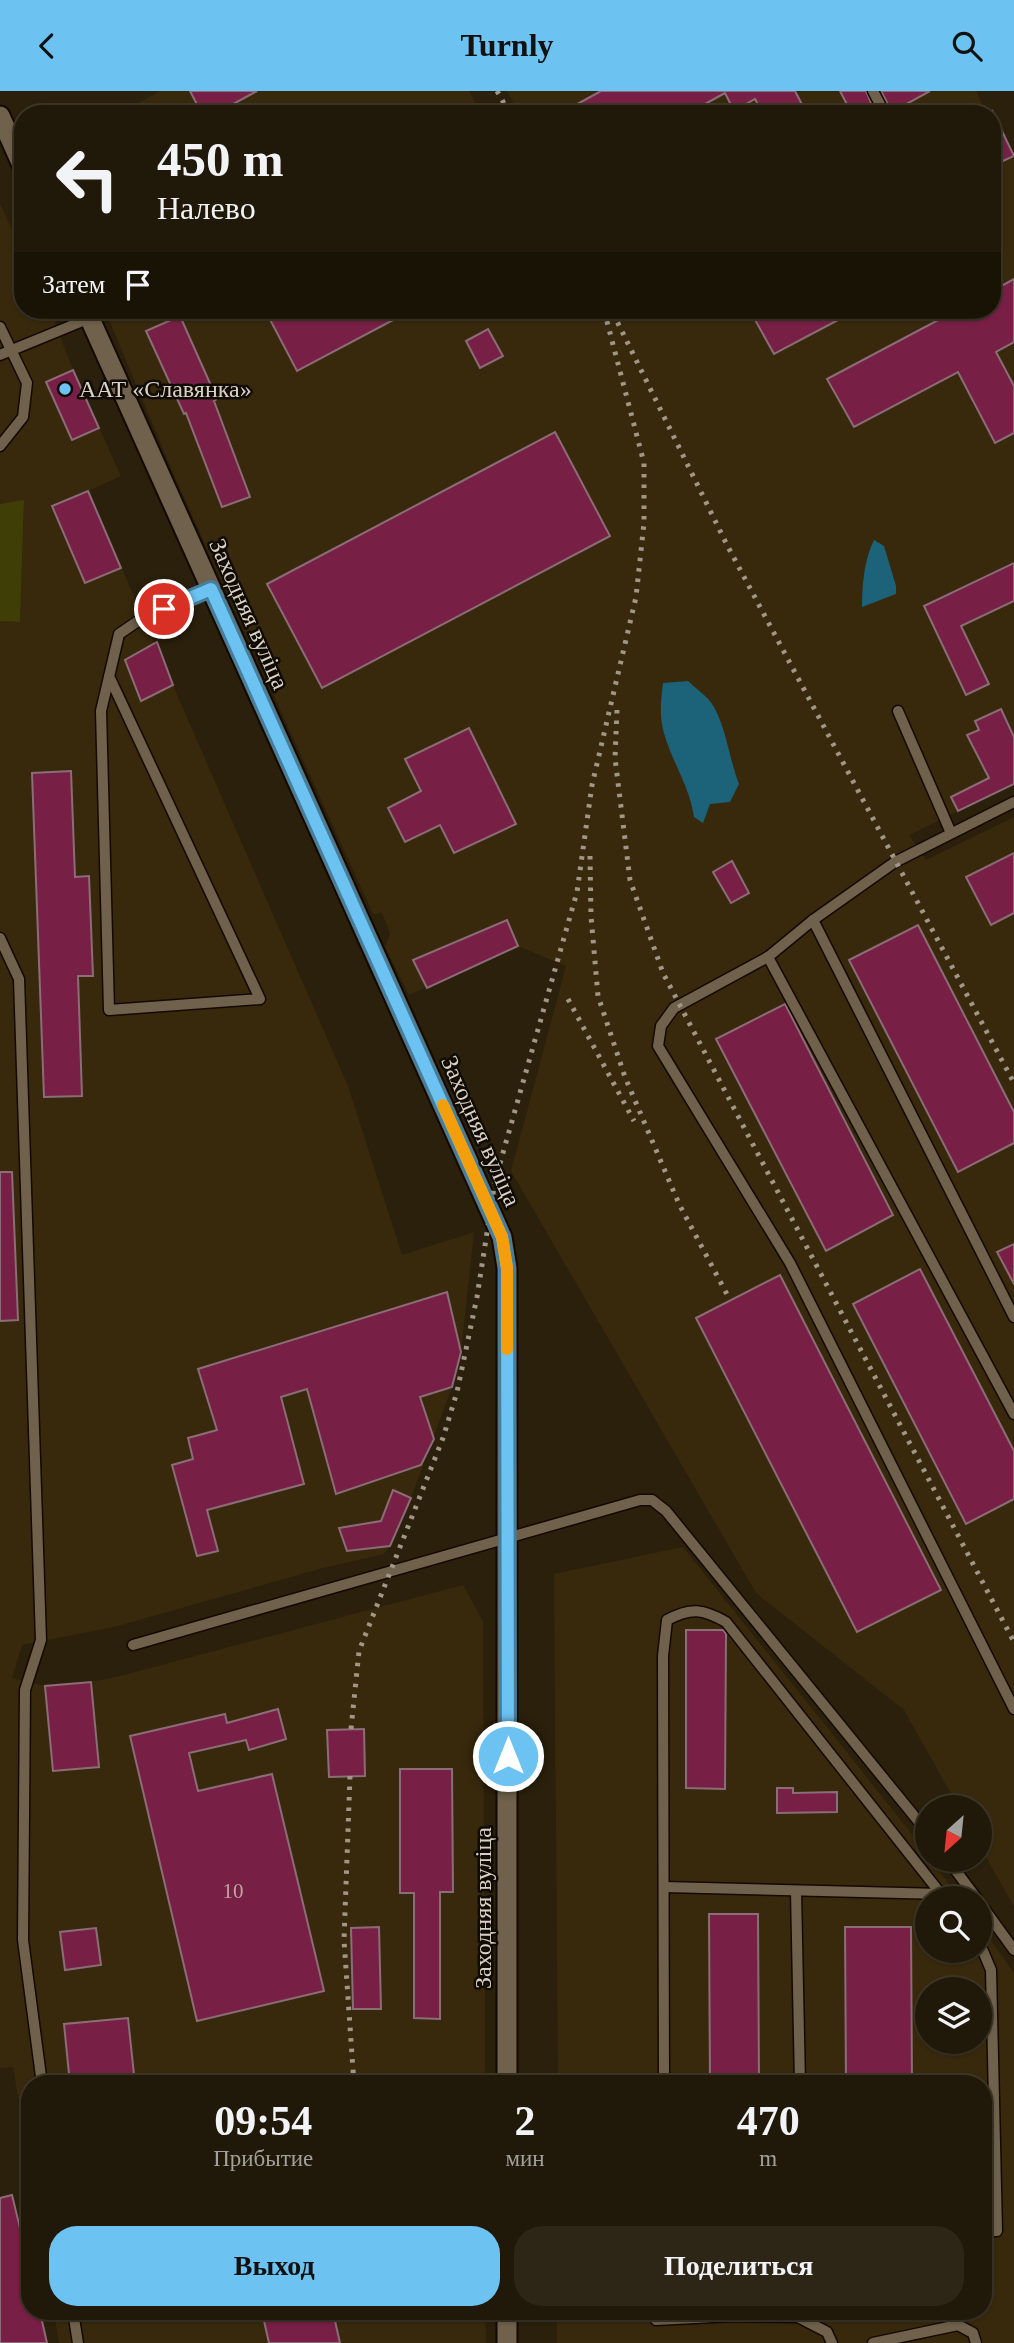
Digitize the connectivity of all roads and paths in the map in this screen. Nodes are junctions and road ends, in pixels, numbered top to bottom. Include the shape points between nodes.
1 (0, 116) edge
2 (14, 147) edge
3 (77, 319) edge
4 (90, 319) edge
5 (0, 327) edge
6 (5, 353) edge
7 (0, 446) edge
8 (211, 589) junction
9 (109, 676) junction
10 (898, 711) dead end
11 (1014, 802) edge
12 (951, 833) junction
13 (813, 920) junction
14 (0, 938) edge
15 (768, 957) junction
16 (1014, 1317) edge
17 (1014, 1414) edge
18 (508, 1537) junction
19 (133, 1645) dead end
20 (1014, 1709) edge
21 (915, 1817) edge
22 (934, 1886) edge
23 (664, 1887) junction
24 (796, 1891) junction
25 (915, 1896) edge
26 (992, 1920) edge
27 (1014, 1950) edge
28 (988, 1963) edge
29 (41, 2075) edge
30 (507, 2075) edge
31 (664, 2075) edge
32 (800, 2075) edge
33 (992, 2231) edge
34 (74, 2320) edge
35 (507, 2320) edge
36 (802, 2320) edge
37 (78, 2343) edge
38 (507, 2343) edge
39 (832, 2343) edge
40 (873, 2343) edge
41 (976, 2343) edge

1 - 2 street
3 - 6 lane
4 - 8 street, Заходняя вуліца
5 - 6 lane
6 - 7 lane via 27,383 23,417
8 - 9 lane via 141,619 119,634
8 - 18 street, Заходняя вуліца via 502,1237 507,1268
9 - 9 lane via 101,711 109,1010 260,999
10 - 12 lane
11 - 12 lane
12 - 13 lane via 895,862
13 - 15 lane
13 - 16 lane
14 - 29 lane via 19,979 20,993 41,1640 25,1690 23,1940
15 - 17 lane
15 - 20 lane via 674,1008 661,1026 658,1046 790,1263
18 - 19 lane
18 - 21 lane via 652,1500 666,1511
18 - 30 street, Заходняя вуліца
22 - 23 lane via 726,1622 711,1613 686,1610 667,1620 663,1656
23 - 24 lane
23 - 31 lane
24 - 25 lane
24 - 32 lane
26 - 27 lane
28 - 33 lane via 997,2231
34 - 37 lane
35 - 38 street
36 - 39 lane via 827,2332
40 - 41 lane via 958,2325 973,2333

